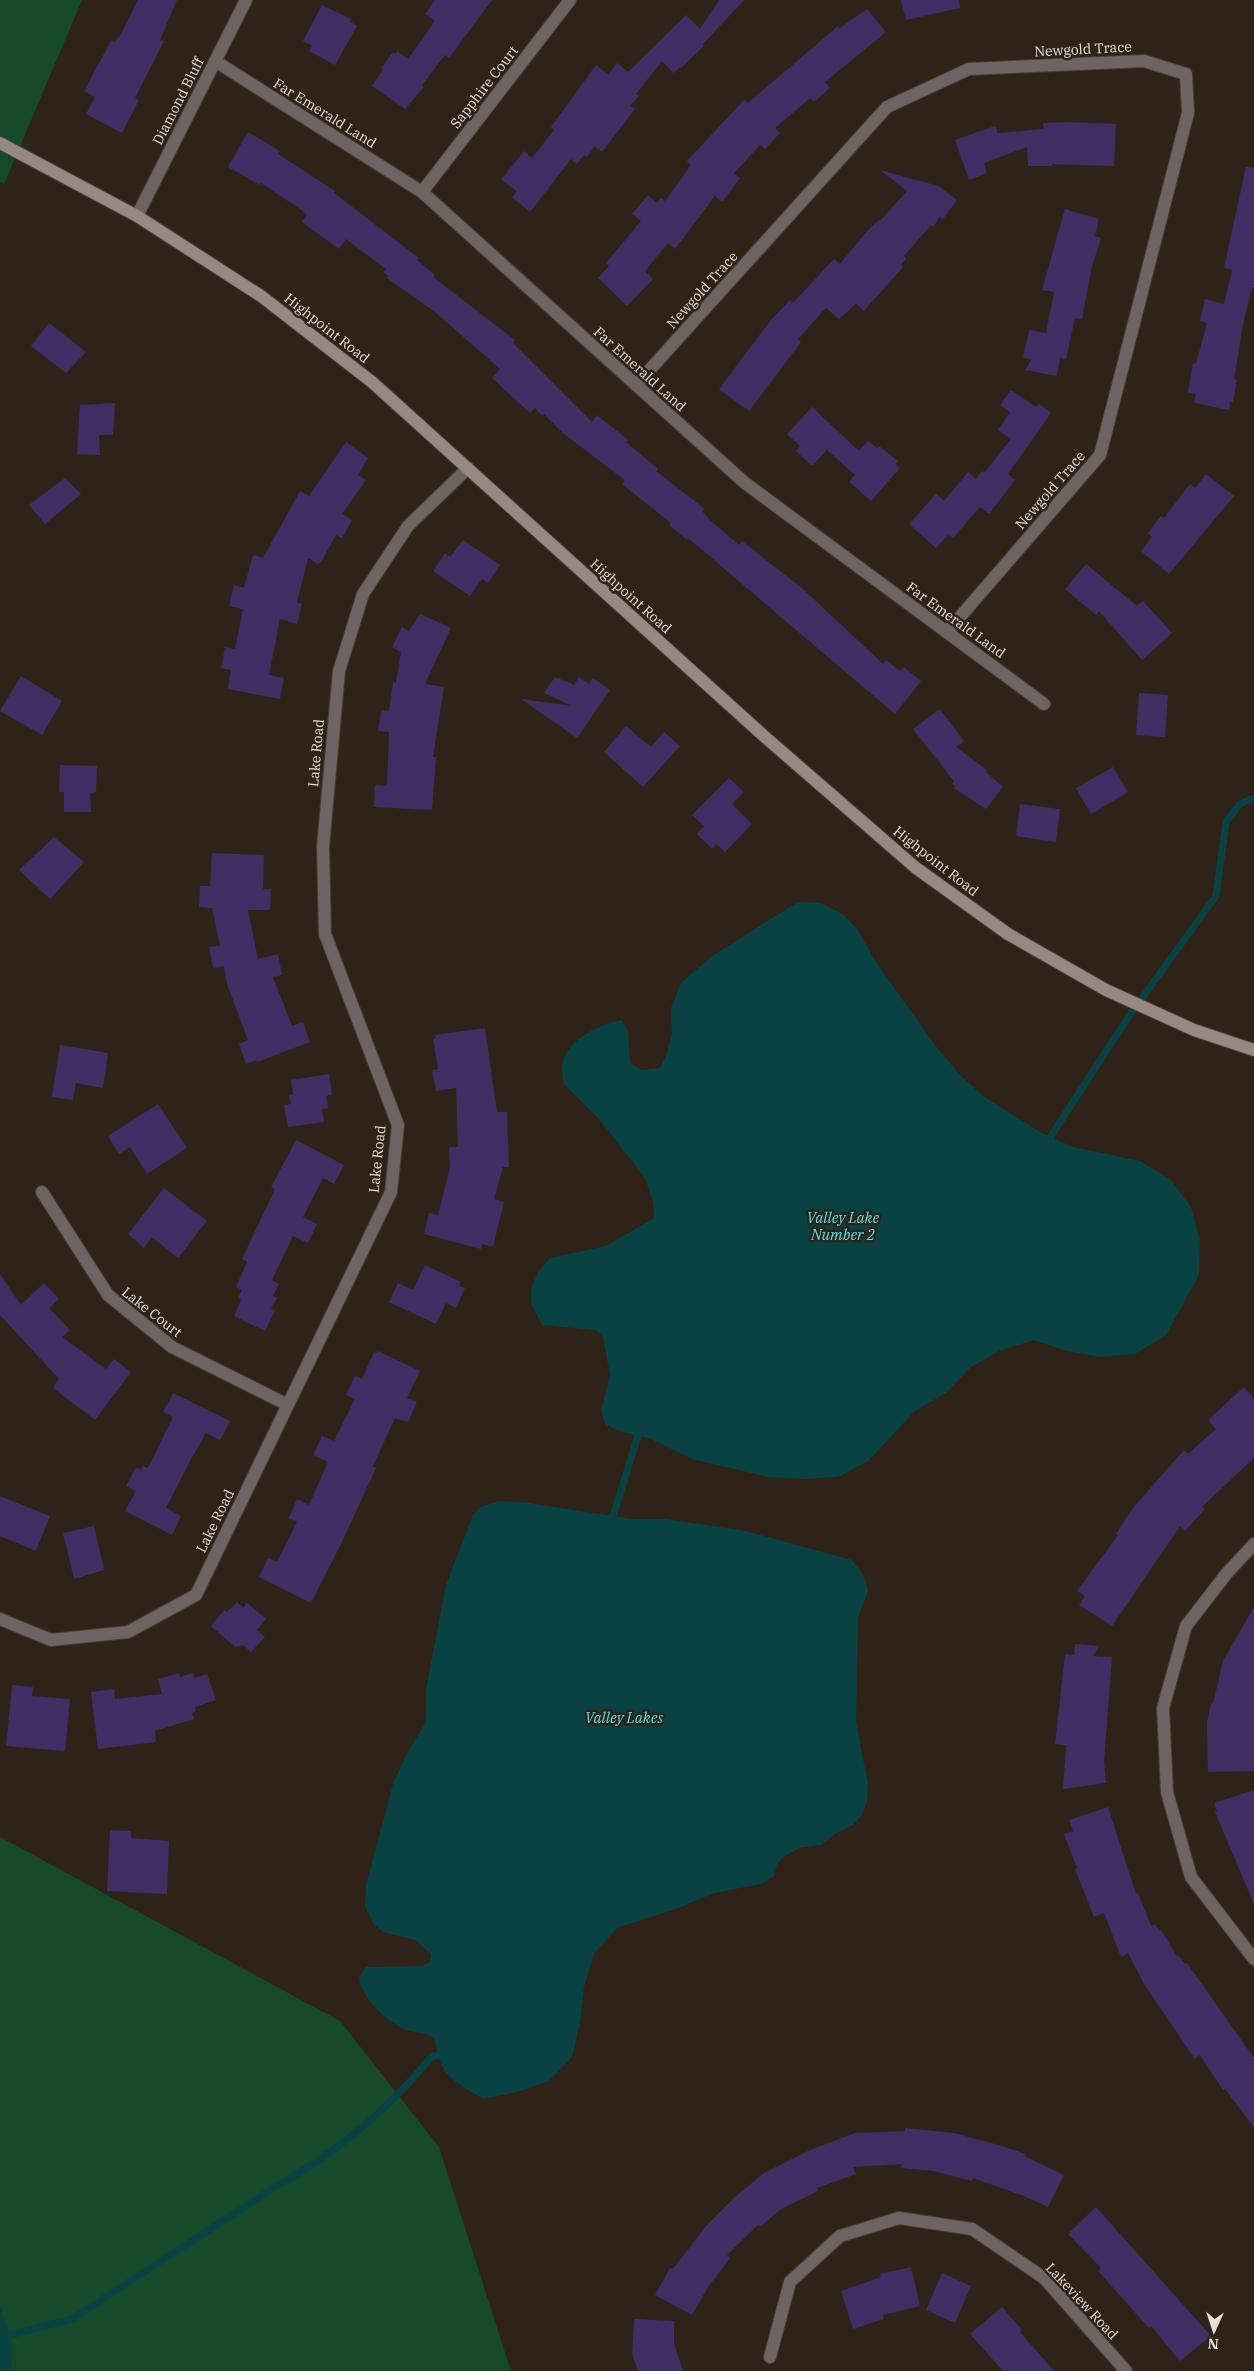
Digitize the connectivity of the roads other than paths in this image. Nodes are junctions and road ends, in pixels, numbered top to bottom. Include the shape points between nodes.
1 (246, 0) edge
2 (570, 0) edge
3 (215, 61) junction
4 (0, 143) edge
5 (422, 192) junction
6 (137, 216) junction
7 (636, 385) junction
8 (468, 468) junction
9 (947, 632) junction
10 (1044, 704) dead end
11 (1254, 1050) edge
12 (42, 1192) dead end
13 (288, 1404) junction
14 (1254, 1544) edge
15 (0, 1619) edge
16 (1254, 1960) edge
17 (770, 2357) dead end
18 (1126, 2371) edge

1 - 3 street, Diamond Bluff
2 - 5 street, Sapphire Court
3 - 5 street, Far Emerald Land
3 - 6 street, Diamond Bluff
4 - 6 street, Highpoint Road
5 - 7 street, Far Emerald Land
6 - 8 street, Highpoint Road via 261,296 372,382
7 - 9 street, Far Emerald Land via 745,483
7 - 9 street, Newgold Trace via 887,107 969,69 1144,61 1186,74 1188,113 1100,455
8 - 11 street, Highpoint Road via 765,738 916,868 1008,934 1106,990 1194,1030
8 - 13 street, Lake Road via 408,526 363,594 339,671 323,847 325,934 398,1125 391,1192
9 - 10 street, Far Emerald Land
12 - 13 street, Lake Court via 108,1296 172,1347
13 - 15 street, Lake Road via 196,1595 128,1632 51,1640
14 - 16 street via 1186,1626 1163,1708 1166,1792 1191,1877
17 - 18 street, Lakeview Road via 790,2282 840,2236 899,2218 972,2228 1044,2278

